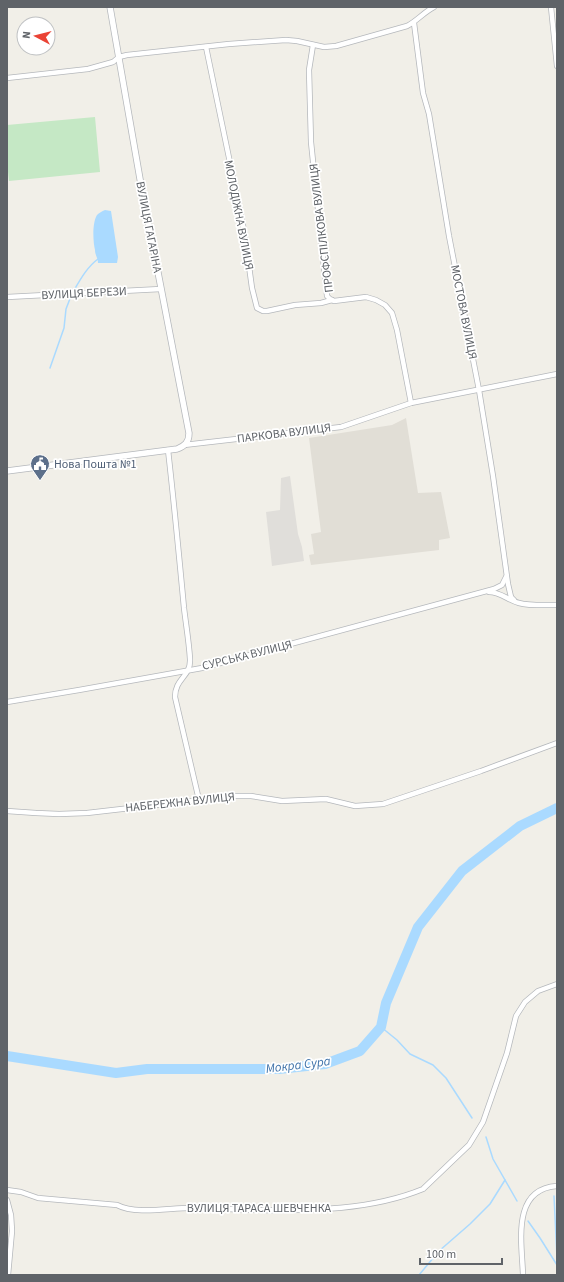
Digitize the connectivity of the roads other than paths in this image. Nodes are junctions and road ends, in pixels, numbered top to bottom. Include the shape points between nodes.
1 (110, 7) edge
2 (434, 7) edge
3 (550, 7) edge
4 (414, 22) junction
5 (313, 45) junction
6 (206, 47) junction
7 (119, 58) junction
8 (557, 66) edge
9 (7, 78) edge
10 (161, 289) junction
11 (7, 297) edge
12 (332, 300) junction
13 (557, 374) edge
14 (479, 390) junction
15 (411, 403) junction
16 (184, 445) junction
17 (168, 450) junction
18 (7, 470) edge
19 (506, 573) junction
20 (484, 592) junction
21 (514, 600) junction
22 (557, 605) edge
23 (188, 670) junction
24 (7, 702) edge
25 (557, 743) edge
26 (199, 800) junction
27 (7, 810) edge
28 (557, 984) edge
29 (557, 1186) edge
30 (7, 1190) edge
31 (7, 1200) edge
32 (8, 1275) edge
33 (522, 1275) edge

1 - 7 street, ВУЛИЦЯ ГАГАРІНА
2 - 4 street
3 - 8 street
4 - 5 street via 336,46
4 - 14 street, МОСТОВА ВУЛИЦЯ via 423,93 429,114 449,236
5 - 6 street via 286,40
5 - 12 street, ПРОФСПІЛКОВА ВУЛИЦЯ via 309,70 311,142 327,293
6 - 7 street
6 - 12 street, МОЛОДІЖНА ВУЛИЦЯ via 244,230 257,308 267,311
7 - 9 street via 88,69
7 - 10 street, ВУЛИЦЯ ГАГАРІНА
10 - 11 street, ВУЛИЦЯ БЕРЕЗИ
10 - 16 street, ВУЛИЦЯ ГАГАРІНА via 189,433 189,439
12 - 15 street, ПРОФСПІЛКОВА ВУЛИЦЯ via 366,297 385,305 392,313
13 - 14 street, ПАРКОВА ВУЛИЦЯ
14 - 15 street, ПАРКОВА ВУЛИЦЯ
14 - 19 street, МОСТОВА ВУЛИЦЯ via 494,476
15 - 16 street, ПАРКОВА ВУЛИЦЯ via 341,427
16 - 17 street, ПАРКОВА ВУЛИЦЯ
17 - 18 street, ПАРКОВА ВУЛИЦЯ
17 - 23 street via 190,660
19 - 20 street, СУРСЬКА ВУЛИЦЯ via 502,585
19 - 21 street, МОСТОВА ВУЛИЦЯ via 509,591
20 - 21 street, СУРСЬКА ВУЛИЦЯ via 495,592
20 - 23 street, СУРСЬКА ВУЛИЦЯ
21 - 22 street, СУРСЬКА ВУЛИЦЯ
23 - 24 street, СУРСЬКА ВУЛИЦЯ
23 - 26 street via 177,686 176,697
25 - 26 street, НАБЕРЕЖНА ВУЛИЦЯ via 383,804 355,806 326,799 282,801 251,796
26 - 27 street, НАБЕРЕЖНА ВУЛИЦЯ via 87,812 44,814
28 - 30 street, ВУЛИЦЯ ТАРАСА ШЕВЧЕНКА via 538,992 526,1002 516,1016 508,1053 483,1122 469,1145 423,1189 414,1193 318,1210 154,1210 124,1209 117,1206 38,1198
29 - 33 street via 548,1186 537,1192 522,1214
31 - 32 street via 12,1231

